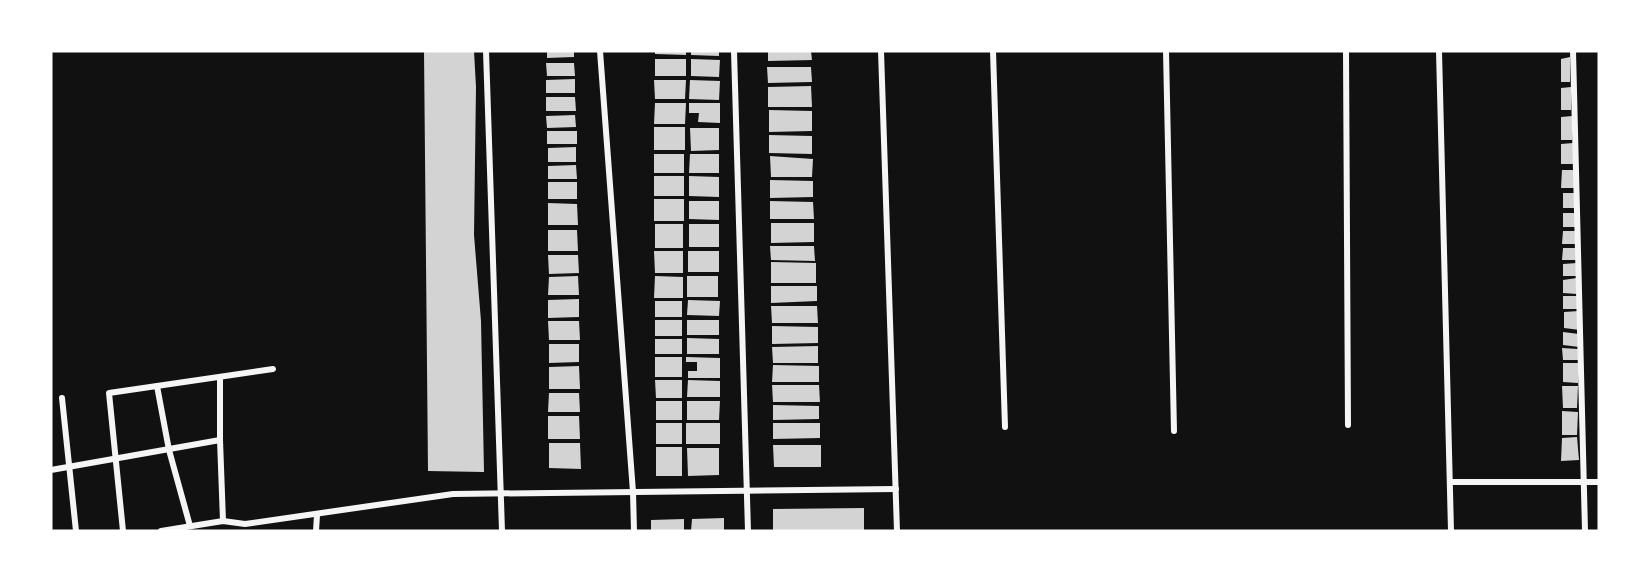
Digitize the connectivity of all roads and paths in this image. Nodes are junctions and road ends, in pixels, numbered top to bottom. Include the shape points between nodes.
1 (486, 51) edge
2 (600, 51) edge
3 (734, 51) edge
4 (881, 51) edge
5 (993, 51) edge
6 (1166, 51) edge
7 (1346, 51) edge
8 (1439, 51) edge
9 (1573, 51) edge
10 (273, 369) dead end
11 (220, 377) junction
12 (157, 386) junction
13 (62, 398) dead end
14 (1348, 425) dead end
15 (1005, 427) dead end
16 (1174, 431) dead end
17 (220, 440) junction
18 (169, 450) junction
19 (116, 459) junction
20 (69, 467) junction
21 (51, 470) edge
22 (1450, 482) junction
23 (1584, 482) junction
24 (1599, 482) edge
25 (896, 489) junction
26 (749, 491) junction
27 (633, 492) junction
28 (501, 494) junction
29 (316, 515) junction
30 (223, 521) junction
31 (190, 526) junction
32 (76, 531) edge
33 (123, 531) edge
34 (161, 531) edge
35 (316, 531) edge
36 (502, 531) edge
37 (634, 531) edge
38 (748, 531) edge
39 (897, 531) edge
40 (1451, 531) edge
41 (1585, 531) edge

1 - 28 street
2 - 27 street
3 - 26 street
4 - 25 street
5 - 15 street
6 - 16 street
7 - 14 street
8 - 22 street
9 - 23 street
10 - 11 street
11 - 12 street
11 - 17 street
12 - 18 street
12 - 19 street via 109,393
13 - 20 street
17 - 18 street
17 - 30 street
18 - 19 street
18 - 31 street
19 - 20 street
19 - 33 street
20 - 21 street
20 - 32 street
22 - 23 street
22 - 40 street
23 - 24 street
23 - 41 street
25 - 26 street
25 - 39 street
26 - 27 street
26 - 38 street
27 - 28 street
27 - 37 street
28 - 29 street via 453,494
28 - 36 street
29 - 30 street via 245,524
29 - 35 street
30 - 31 street
31 - 34 street

